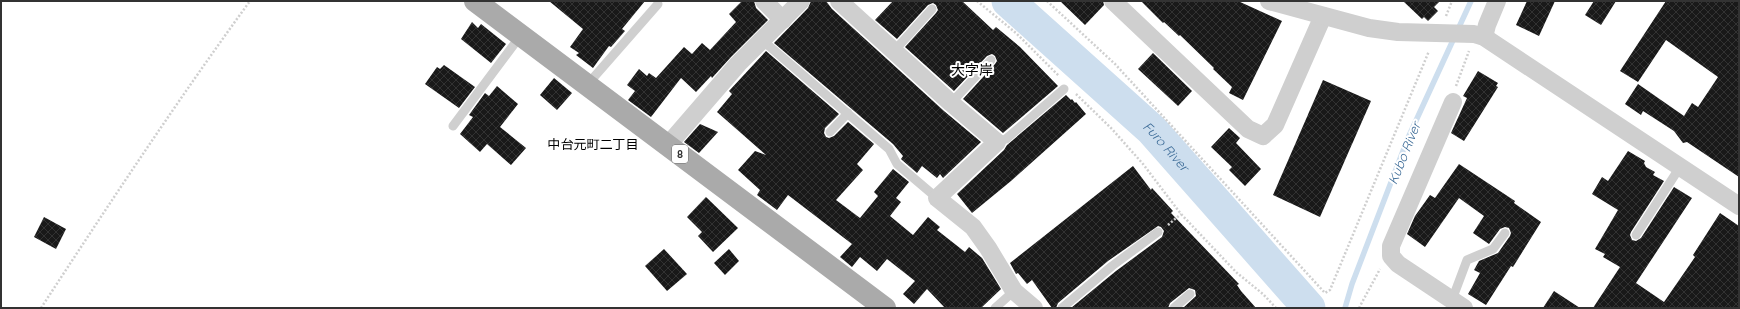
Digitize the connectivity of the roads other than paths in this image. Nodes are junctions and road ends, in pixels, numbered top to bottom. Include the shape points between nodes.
1 (475, 1) edge
2 (764, 1) edge
3 (801, 1) edge
4 (839, 1) edge
5 (1113, 1) edge
6 (1269, 1) edge
7 (1497, 1) edge
8 (658, 4) dead end
9 (932, 9) dead end
10 (1323, 16) junction
11 (783, 20) junction
12 (521, 35) junction
13 (1477, 39) junction
14 (762, 40) junction
15 (894, 51) junction
16 (991, 60) dead end
17 (587, 85) junction
18 (1066, 86) road end
19 (1453, 102) road end
20 (951, 103) junction
21 (848, 112) junction
22 (453, 126) dead end
23 (830, 132) dead end
24 (998, 142) junction
25 (668, 145) junction
26 (1680, 167) junction
27 (937, 198) junction
28 (1739, 206) edge
29 (1158, 232) dead end
30 (1505, 233) dead end
31 (1636, 235) dead end
32 (1014, 291) junction
33 (1190, 294) dead end
34 (1458, 304) edge
35 (885, 308) edge
36 (995, 308) edge
37 (1034, 308) edge
38 (1062, 308) edge
39 (1174, 308) edge

1 - 12 main road, 8
2 - 11 street
3 - 11 street
4 - 15 street
5 - 10 street via 1248,130 1263,136 1275,125
6 - 10 street
7 - 13 street via 1487,25
8 - 17 lane
9 - 15 lane
10 - 13 street via 1391,31 1445,26
11 - 14 street
12 - 17 main road, 8
12 - 22 lane
13 - 26 street
14 - 21 lane
14 - 25 street
15 - 20 street
16 - 20 lane
17 - 25 main road, 8
18 - 24 lane via 1006,139
19 - 34 street via 1391,246 1391,256 1398,264
20 - 24 street
21 - 23 lane
21 - 27 lane via 889,149 897,164
24 - 27 street
25 - 35 main road, 8
26 - 28 street
26 - 31 lane
27 - 32 street via 972,227
29 - 38 lane
30 - 34 lane via 1493,249 1467,260
32 - 36 lane
32 - 37 street
33 - 39 lane

